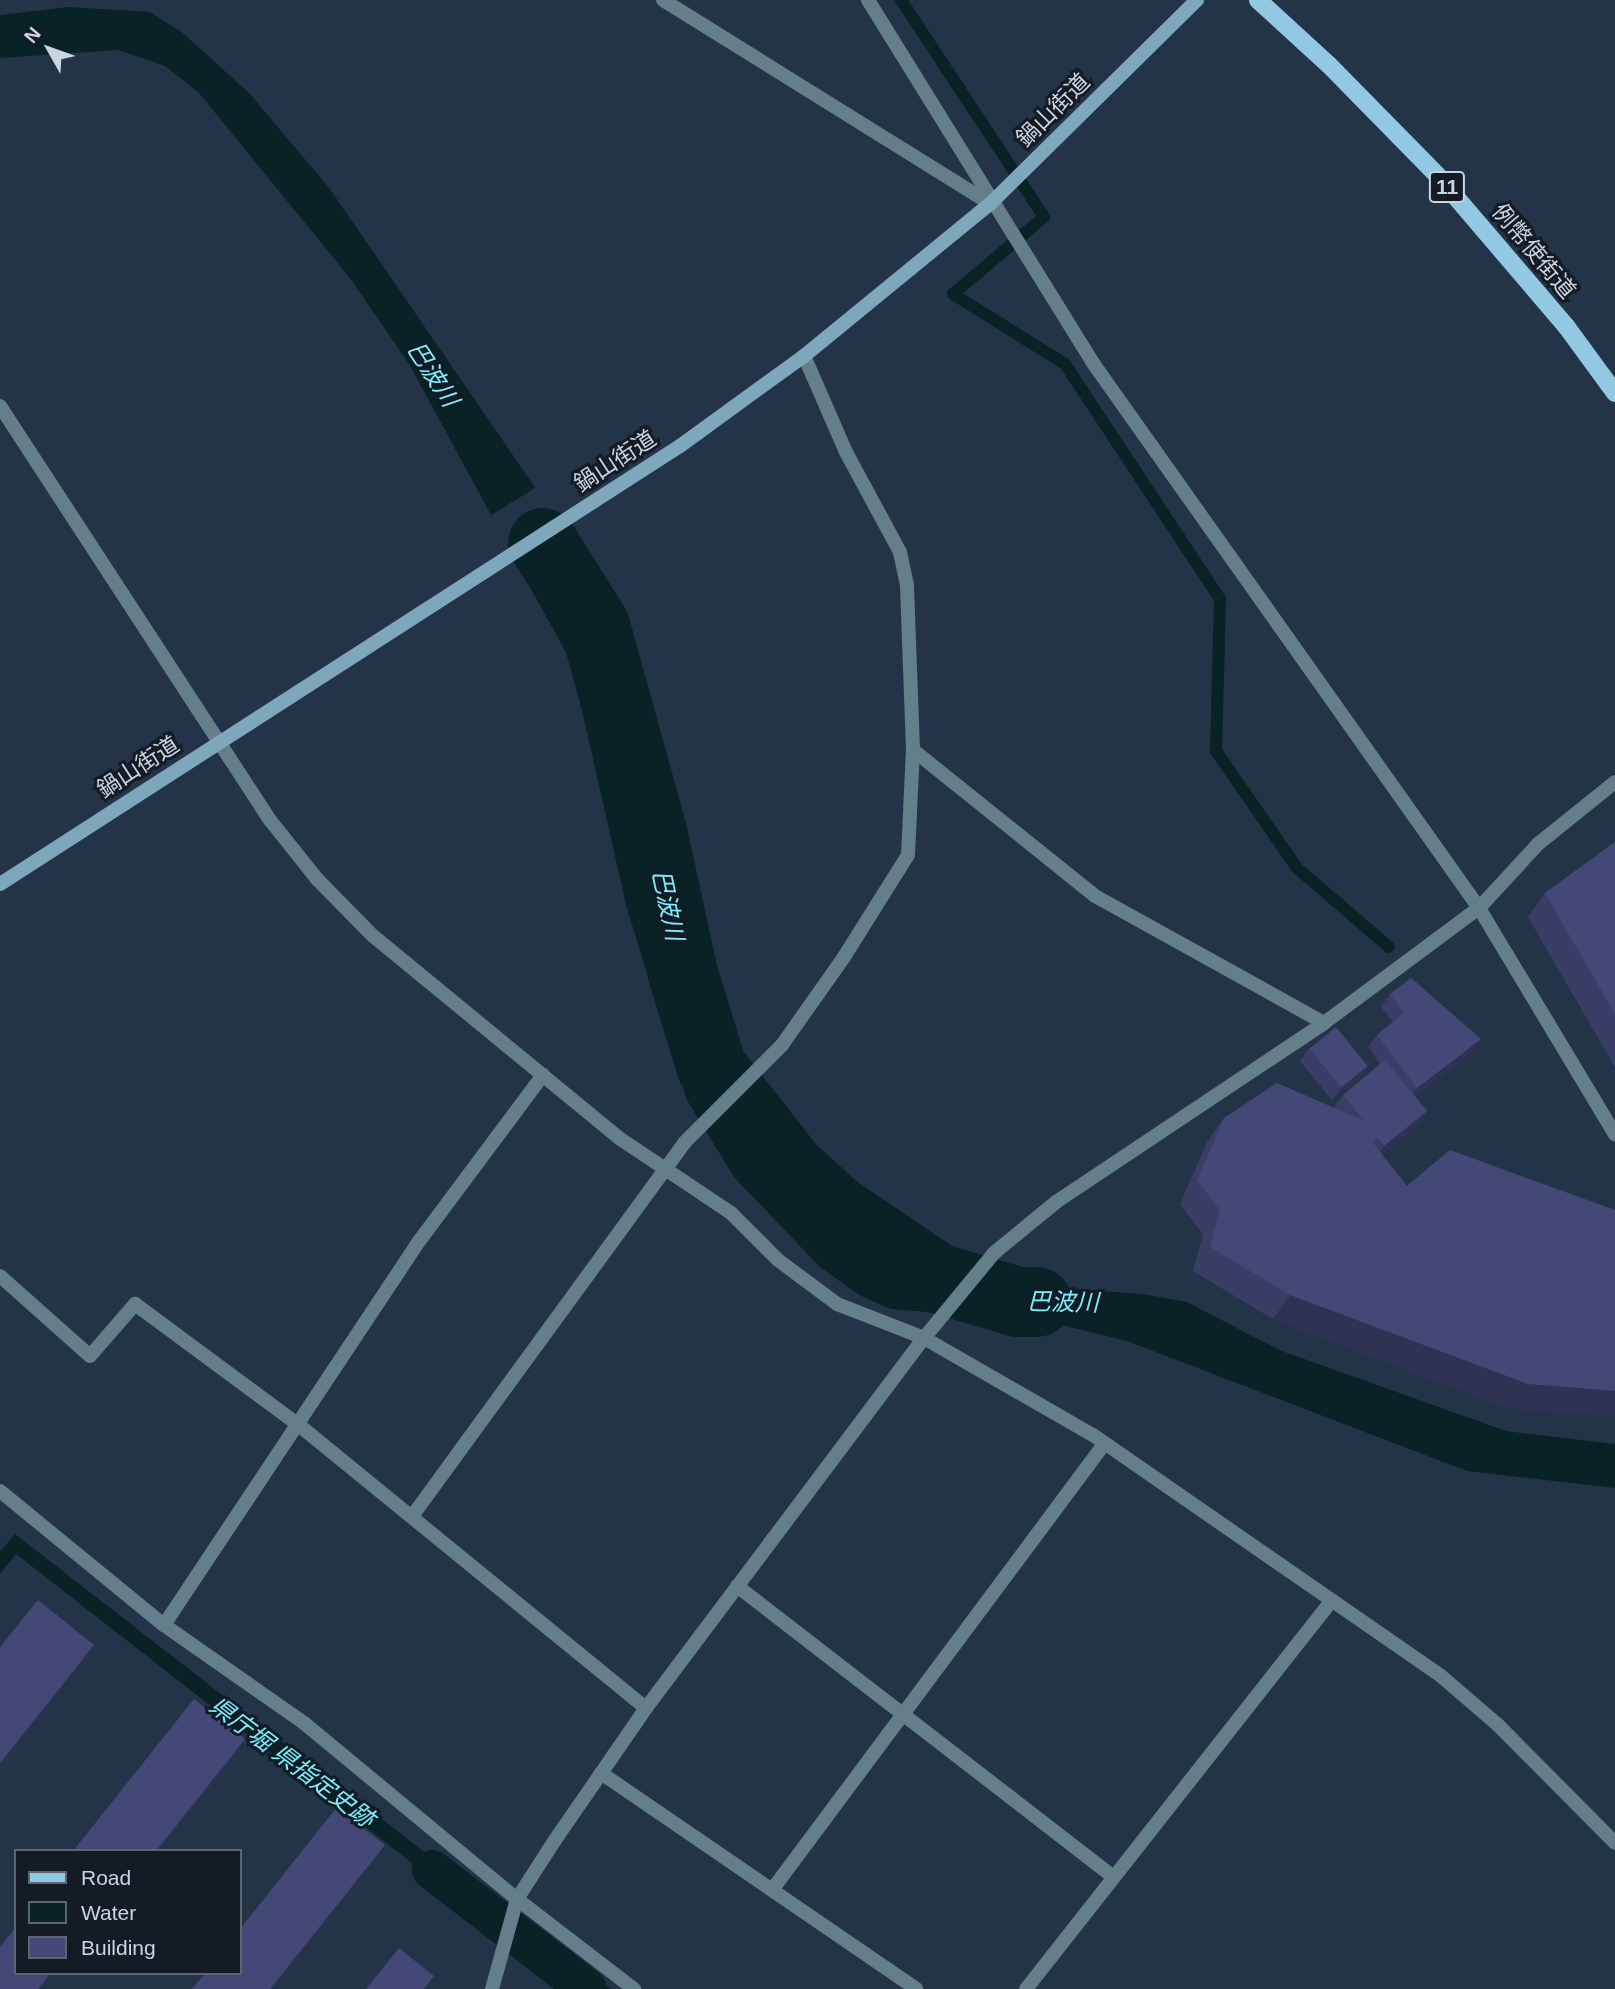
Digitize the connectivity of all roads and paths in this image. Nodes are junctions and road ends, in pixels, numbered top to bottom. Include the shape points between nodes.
1 (663, 0) edge
2 (868, 0) edge
3 (1197, 0) edge
4 (1258, 0) edge
5 (990, 204) junction
6 (804, 356) junction
7 (1615, 393) edge
8 (0, 407) edge
9 (220, 741) junction
10 (913, 750) junction
11 (1615, 782) edge
12 (0, 884) edge
13 (1479, 908) junction
14 (1324, 1023) junction
15 (542, 1075) junction
16 (1615, 1134) edge
17 (666, 1170) junction
18 (0, 1276) edge
19 (924, 1338) junction
20 (300, 1426) junction
21 (1105, 1443) junction
22 (0, 1491) edge
23 (413, 1515) junction
24 (737, 1586) junction
25 (1331, 1602) junction
26 (164, 1625) junction
27 (646, 1708) junction
28 (901, 1712) junction
29 (601, 1773) junction
30 (1615, 1843) edge
31 (1114, 1877) junction
32 (772, 1890) junction
33 (517, 1899) junction
34 (492, 1989) edge
35 (634, 1989) edge
36 (916, 1989) edge
37 (1026, 1989) edge

1 - 5 street
2 - 5 street
3 - 5 street, 鍋山街道
4 - 7 main road, 例幣使街道 / 11 via 1437,175 1566,326
5 - 6 street, 鍋山街道
5 - 13 street via 1093,363
6 - 9 street, 鍋山街道 via 570,518
6 - 10 street via 846,452 900,552 907,585
8 - 9 street
9 - 12 street, 鍋山街道
9 - 15 street via 270,820 317,879 373,935
10 - 14 street via 1095,896
10 - 17 street via 908,855 782,1045 684,1143
11 - 13 street via 1538,844
13 - 14 street
13 - 16 street
14 - 19 street via 1153,1133 1056,1202 993,1253 946,1317
15 - 17 street
15 - 20 street via 420,1240
17 - 19 street via 731,1213 778,1260 837,1304
17 - 23 street
18 - 20 street via 90,1356 135,1304
19 - 21 street
19 - 24 street
20 - 23 street
20 - 26 street
21 - 25 street
21 - 28 street
22 - 26 street
23 - 27 street
24 - 27 street
24 - 28 street
25 - 30 street via 1470,1700
25 - 31 street
26 - 33 street via 304,1723
27 - 29 street
28 - 31 street
28 - 32 street
29 - 32 street
29 - 33 street
31 - 37 street
32 - 36 street
33 - 34 street
33 - 35 street

